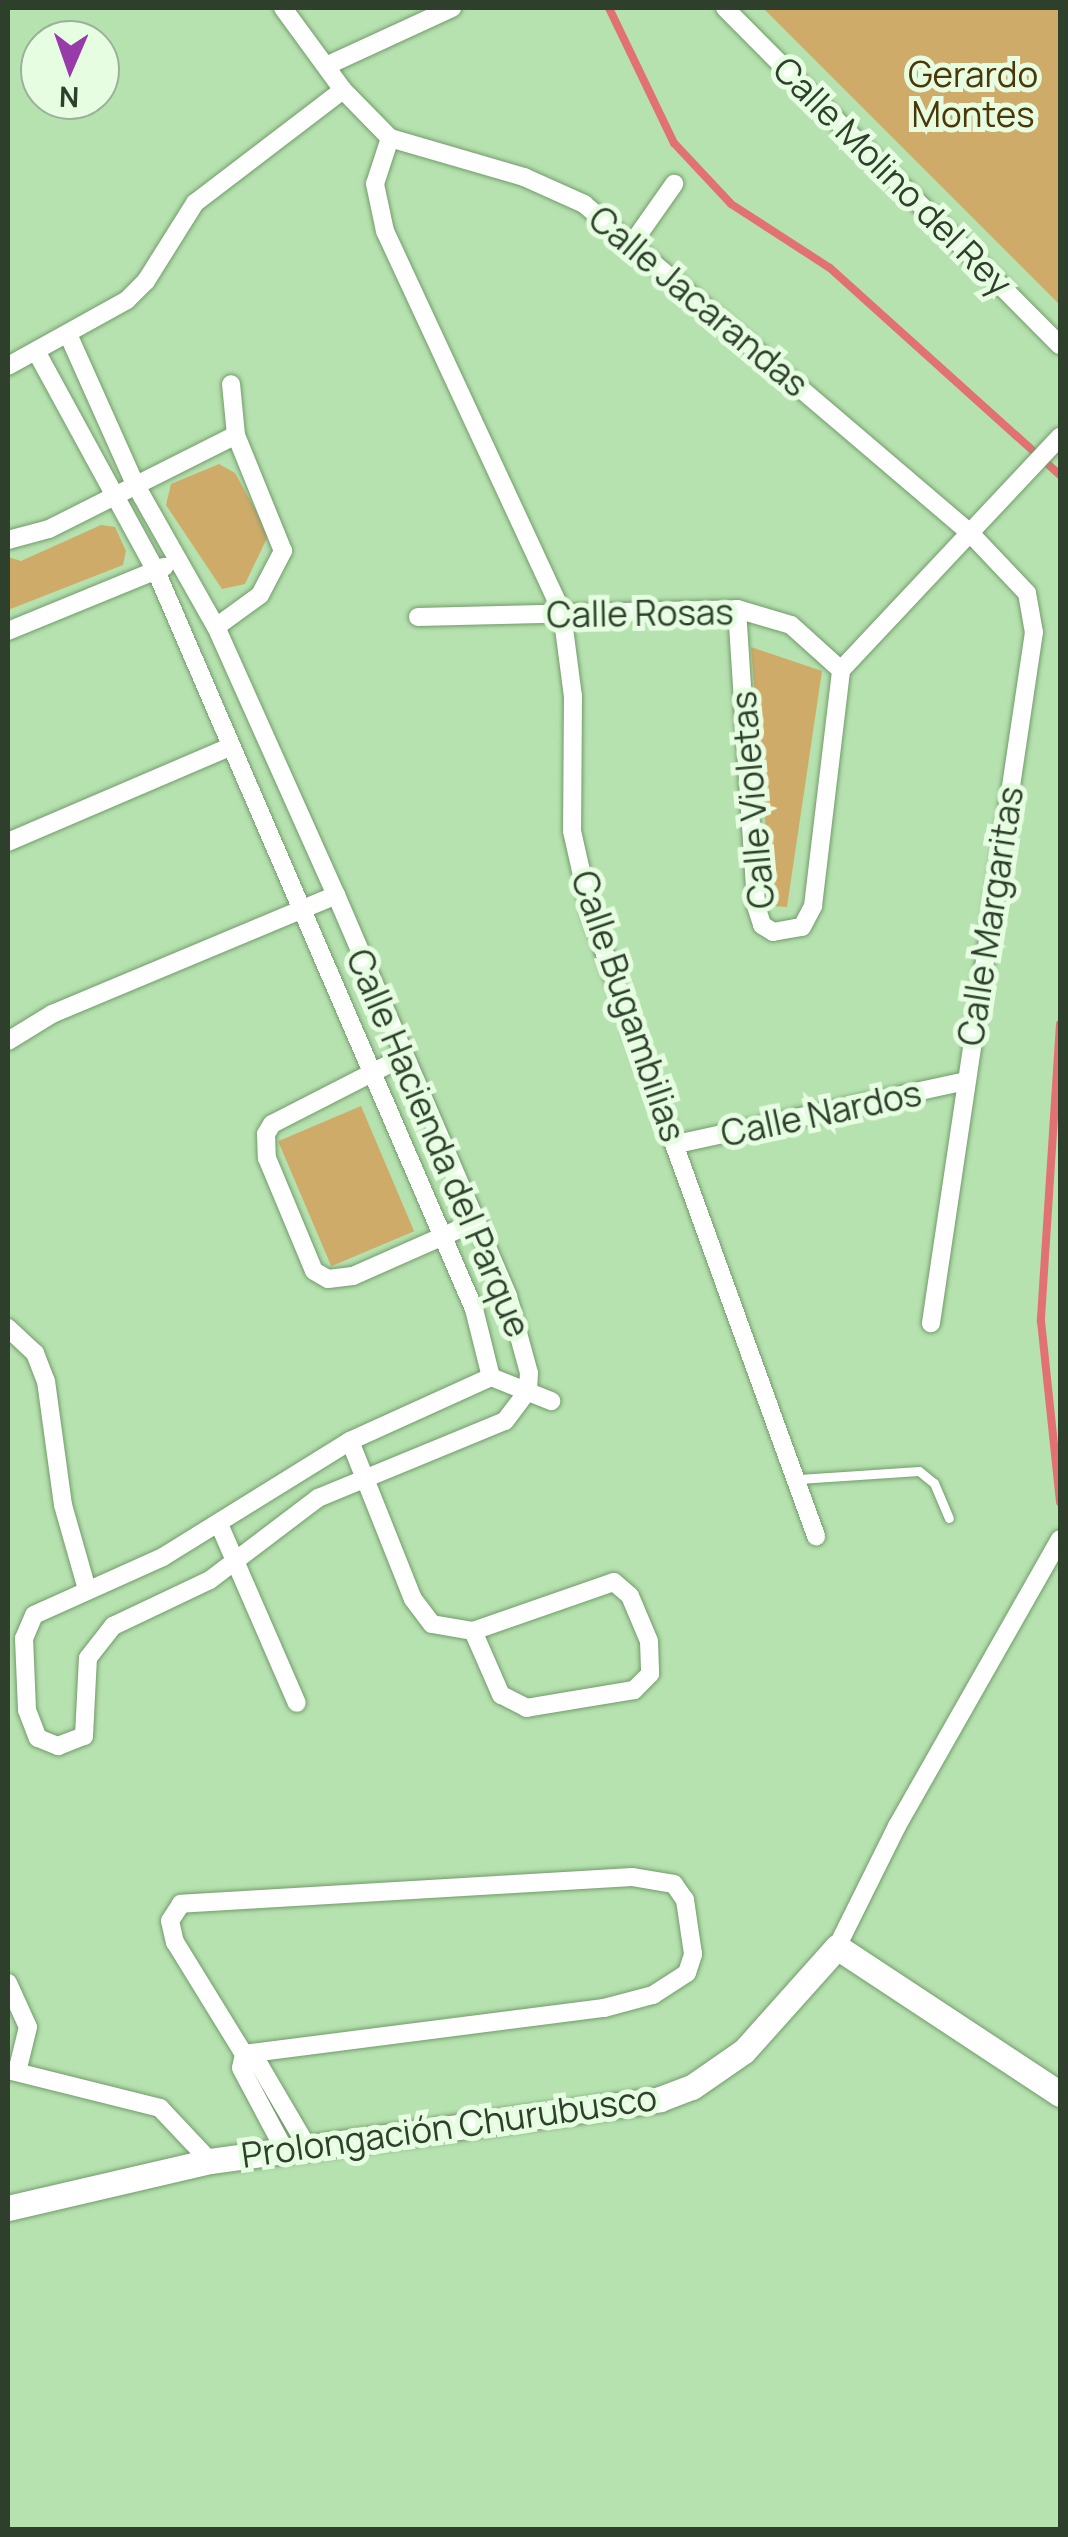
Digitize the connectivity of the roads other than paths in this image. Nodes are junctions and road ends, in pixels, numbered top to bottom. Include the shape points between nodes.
1 (284, 8) edge
2 (452, 8) edge
3 (725, 8) edge
4 (423, 14) edge
5 (326, 66) junction
6 (343, 90) junction
7 (390, 138) junction
8 (674, 184) dead end
9 (634, 241) junction
10 (68, 334) junction
11 (1060, 345) edge
12 (36, 351) junction
13 (8, 366) edge
14 (231, 384) dead end
15 (236, 435) junction
16 (1060, 437) edge
17 (135, 484) junction
18 (112, 496) junction
19 (970, 533) junction
20 (8, 540) edge
21 (179, 560) junction
22 (156, 571) junction
23 (737, 609) junction
24 (562, 613) junction
25 (418, 617) dead end
26 (216, 627) junction
27 (8, 631) edge
28 (842, 670) junction
29 (230, 748) junction
30 (8, 842) edge
31 (336, 895) junction
32 (300, 911) junction
33 (8, 1042) edge
34 (403, 1057) junction
35 (370, 1072) junction
36 (964, 1081) junction
37 (676, 1144) junction
38 (477, 1221) junction
39 (441, 1237) junction
40 (931, 1322) dead end
41 (8, 1328) edge
42 (491, 1377) junction
43 (528, 1391) junction
44 (551, 1400) dead end
45 (350, 1441) junction
46 (365, 1476) junction
47 (799, 1480) junction
48 (949, 1518) dead end
49 (219, 1524) junction
50 (816, 1536) dead end
51 (1060, 1538) edge
52 (239, 1559) junction
53 (88, 1588) junction
54 (473, 1631) junction
55 (298, 1702) dead end
56 (837, 1947) junction
57 (8, 1983) edge
58 (244, 2054) junction
59 (12, 2071) edge
60 (1060, 2094) edge
61 (295, 2148) junction
62 (210, 2161) junction
63 (8, 2208) edge

1 - 5 street
2 - 4 street
3 - 11 street, Calle Molino del Rey
4 - 5 street
5 - 6 street
6 - 7 street
6 - 10 street via 195,202 146,281
7 - 9 street, Calle Jacarandas via 551,188
7 - 24 street, Calle Bugambilias via 375,184 385,232
8 - 9 street
9 - 19 street, Calle Jacarandas
10 - 12 street
10 - 17 street, Calle Hacienda del Parque
12 - 13 street
12 - 18 street, Calle Hacienda del Parque
14 - 15 street
15 - 17 street
15 - 26 street via 283,551 260,596
16 - 19 street
17 - 18 street
17 - 21 street, Calle Hacienda del Parque
18 - 20 street via 49,530
18 - 22 street, Calle Hacienda del Parque
19 - 28 street
19 - 36 street, Calle Margaritas via 1027,594 1034,632
21 - 22 street
21 - 26 street, Calle Hacienda del Parque
22 - 27 street
22 - 29 street, Calle Hacienda del Parque
23 - 24 street, Calle Rosas
23 - 28 street, Calle Rosas via 791,625
23 - 28 street, Calle Violetas via 756,906 762,925 773,932 802,928 813,906
24 - 25 street, Calle Rosas
24 - 37 street, Calle Bugambilias via 573,696 578,865
26 - 31 street, Calle Hacienda del Parque
29 - 30 street
29 - 32 street, Calle Hacienda del Parque
31 - 32 street
31 - 34 street, Calle Hacienda del Parque
32 - 33 street via 52,1014
32 - 35 street, Calle Hacienda del Parque
34 - 35 street
34 - 38 street, Calle Hacienda del Parque
35 - 39 street, Calle Hacienda del Parque
35 - 39 street via 272,1124 266,1134 267,1158 314,1272 340,1280
36 - 37 street, Calle Nardos
36 - 40 street, Calle Margaritas
37 - 47 street, Calle Bugambilias
38 - 39 street
38 - 43 street, Calle Hacienda del Parque via 524,1341
39 - 42 street, Calle Hacienda del Parque via 484,1334
41 - 53 street via 34,1353 49,1391 63,1505
42 - 43 street, Calle Hacienda del Parque
42 - 45 street, Calle Hacienda del Parque
43 - 44 street, Calle Hacienda del Parque
43 - 46 street, Calle Hacienda del Parque via 505,1421
45 - 46 street
45 - 49 street, Calle Hacienda del Parque via 299,1467
46 - 52 street, Calle Hacienda del Parque via 318,1498
46 - 54 street via 423,1615 446,1630
47 - 48 lane via 919,1471 934,1483
47 - 50 street, Calle Bugambilias
49 - 52 street
49 - 53 street, Calle Hacienda del Parque
51 - 56 street, Prolongación Churubusco
52 - 53 street, Calle Hacienda del Parque via 97,1639 88,1658 90,1721 84,1736 71,1744 45,1743 27,1710 24,1638 34,1615
52 - 55 street
54 - 54 street via 614,1582 630,1596 649,1641 650,1674 634,1690 527,1708 501,1695
56 - 60 main road
56 - 61 main road, Prolongación Churubusco via 744,2051 692,2087 660,2099
57 - 59 street via 28,2027
58 - 58 street via 170,1930 181,1904 632,1877 674,1884 685,1900 693,1954 687,1973 653,1996 604,2008
58 - 61 street via 260,2066
59 - 62 street via 160,2108
61 - 62 main road, Prolongación Churubusco
62 - 63 main road, Prolongación Churubusco

